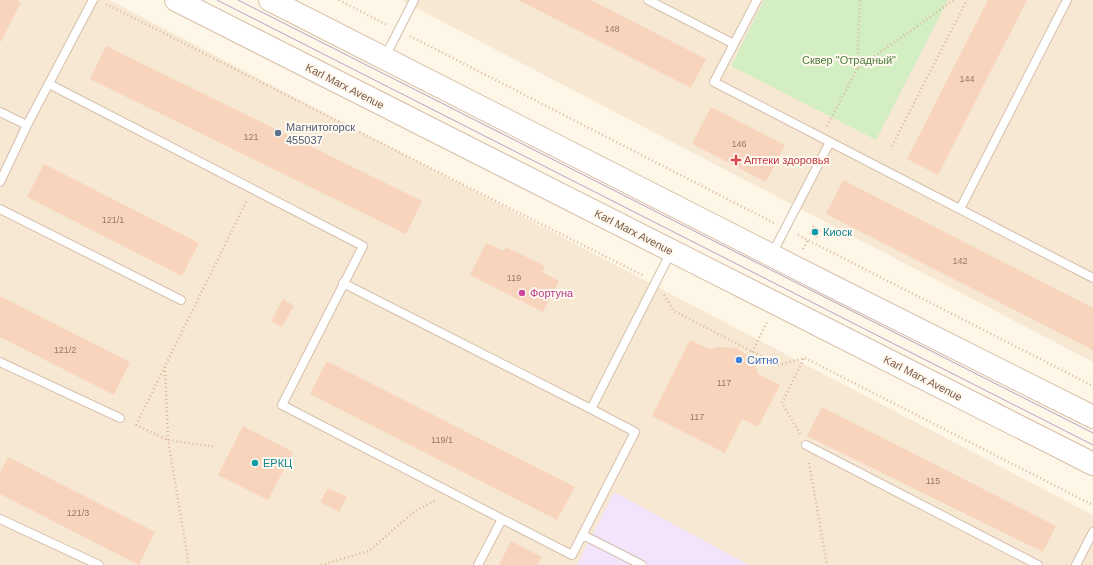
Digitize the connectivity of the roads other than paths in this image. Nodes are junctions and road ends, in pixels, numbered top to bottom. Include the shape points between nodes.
1 (92, 0) edge
2 (176, 0) edge
3 (270, 0) edge
4 (414, 0) edge
5 (648, 0) edge
6 (756, 0) edge
7 (1067, 0) edge
8 (734, 44) junction
9 (385, 57) junction
10 (49, 84) junction
11 (0, 112) edge
12 (27, 125) junction
13 (830, 142) junction
14 (0, 182) edge
15 (0, 209) edge
16 (960, 209) junction
17 (672, 251) junction
18 (772, 255) junction
19 (1093, 278) edge
20 (343, 283) junction
21 (181, 300) dead end
22 (0, 362) edge
23 (591, 409) junction
24 (1093, 417) edge
25 (120, 418) road end
26 (806, 445) road end
27 (1093, 464) edge
28 (0, 519) edge
29 (502, 519) junction
30 (1093, 532) edge
31 (583, 535) junction
32 (99, 565) edge
33 (478, 565) edge
34 (642, 565) edge
35 (1038, 565) edge
36 (1076, 565) edge

1 - 10 lane
2 - 17 main road, Karl Marx Avenue
3 - 9 main road
4 - 9 lane
5 - 8 lane
6 - 8 lane
7 - 16 lane
8 - 13 lane via 714,82
9 - 18 main road
10 - 12 lane
10 - 20 lane via 363,246
11 - 12 lane
12 - 14 lane
13 - 16 lane
13 - 18 lane
15 - 21 lane
16 - 19 lane
17 - 23 lane
17 - 27 main road, Karl Marx Avenue
18 - 24 main road
20 - 23 lane
20 - 29 lane via 282,404
22 - 25 lane
23 - 31 lane via 635,432
26 - 35 lane
28 - 32 lane
29 - 31 lane via 572,555
29 - 33 lane
30 - 36 lane
31 - 34 lane

